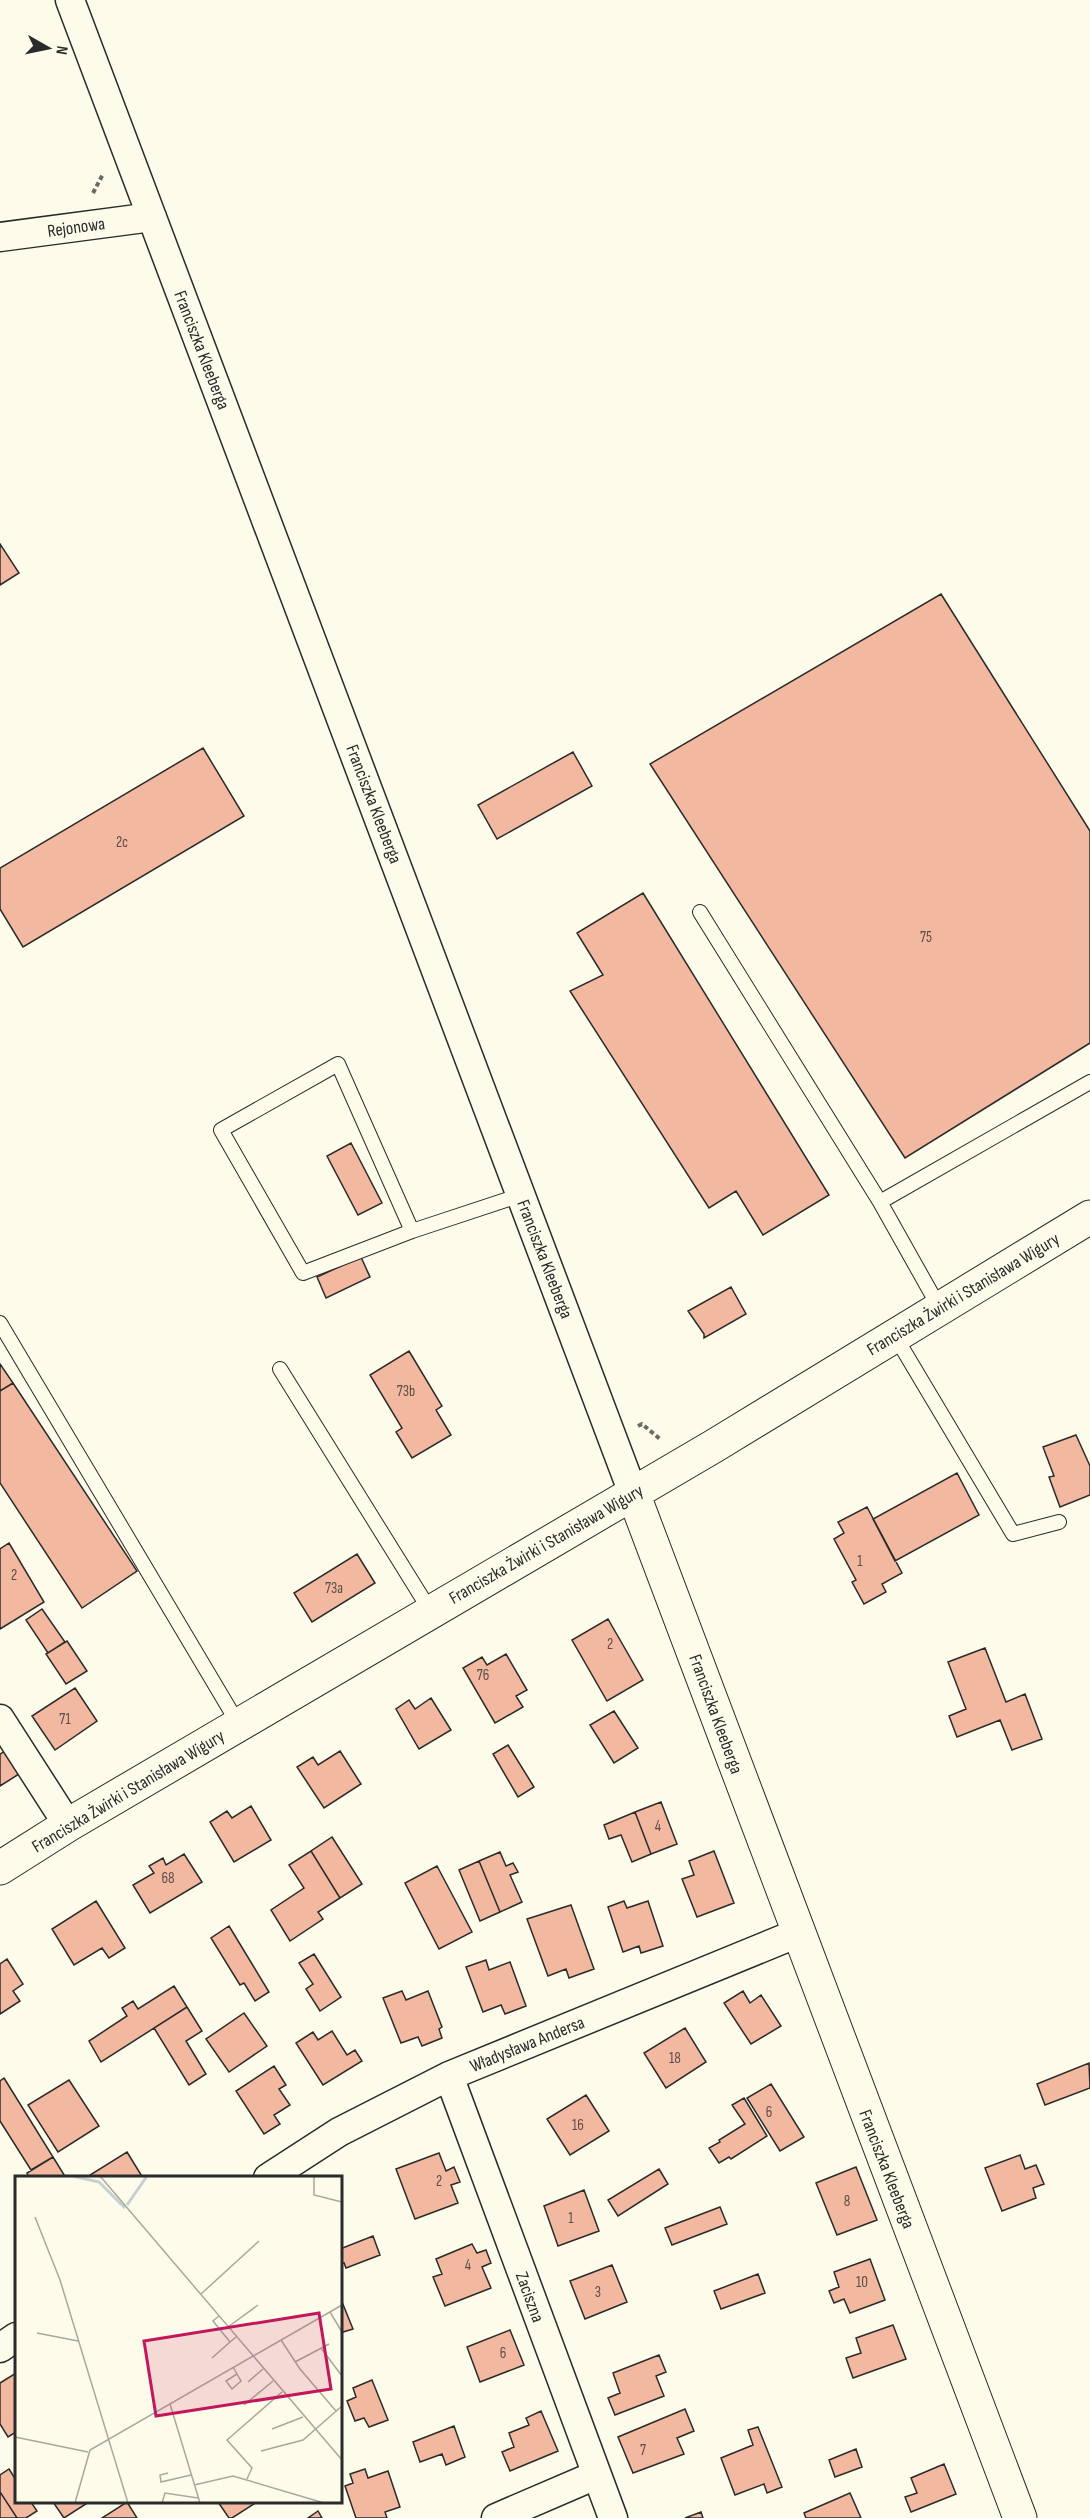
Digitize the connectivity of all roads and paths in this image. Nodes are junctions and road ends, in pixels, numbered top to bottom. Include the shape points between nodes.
1 (70, 0) edge
2 (152, 217) junction
3 (0, 237) edge
4 (700, 912) dead end
5 (1090, 1082) edge
6 (521, 1195) junction
7 (880, 1202) junction
8 (1090, 1217) edge
9 (412, 1231) junction
10 (939, 1307) junction
11 (0, 1323) edge
12 (895, 1336) junction
13 (280, 1369) dead end
14 (633, 1493) junction
15 (1059, 1522) dead end
16 (431, 1612) junction
17 (0, 1719) edge
18 (239, 1725) junction
19 (68, 1825) junction
20 (0, 1869) edge
21 (798, 1933) junction
22 (449, 2076) junction
23 (271, 2176) edge
24 (15, 2338) edge
25 (0, 2348) edge
26 (596, 2475) junction
27 (496, 2518) edge
28 (613, 2518) edge
29 (1020, 2518) edge

1 - 2 street, Franciszka Kleeberga
2 - 3 street, Rejonowa
2 - 6 street, Franciszka Kleeberga
4 - 7 lane
5 - 7 lane
6 - 9 lane
6 - 14 street, Franciszka Kleeberga
7 - 10 lane
8 - 10 street, Franciszka Żwirki i Stanisława Wigury
9 - 9 lane via 338,1064 221,1130 303,1273
10 - 12 street, Franciszka Żwirki i Stanisława Wigury
11 - 18 lane
12 - 14 street, Franciszka Żwirki i Stanisława Wigury
12 - 15 lane via 1013,1534
13 - 16 lane
14 - 16 street, Franciszka Żwirki i Stanisława Wigury
14 - 21 street, Franciszka Kleeberga
16 - 18 street, Franciszka Żwirki i Stanisława Wigury
17 - 19 street
18 - 19 street, Franciszka Żwirki i Stanisława Wigury
19 - 20 street, Franciszka Żwirki i Stanisława Wigury
21 - 22 street, Władysława Andersa
21 - 29 street, Franciszka Kleeberga
22 - 23 street, Władysława Andersa via 339,2132
22 - 26 street, Zaciszna
24 - 25 street
26 - 27 street
26 - 28 street, Zaciszna

